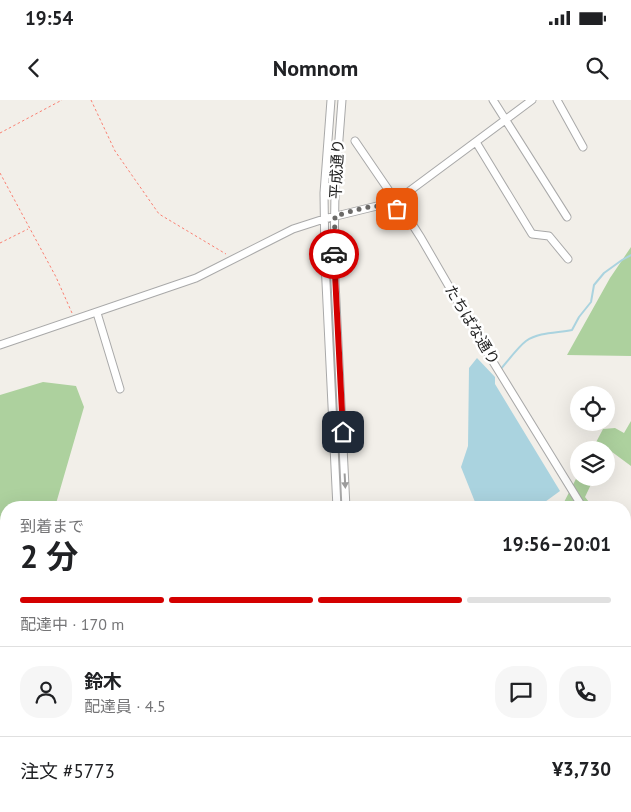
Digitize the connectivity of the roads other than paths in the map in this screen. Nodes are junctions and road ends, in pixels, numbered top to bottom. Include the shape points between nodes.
1 (331, 100) edge
2 (342, 100) edge
3 (493, 100) edge
4 (532, 100) edge
5 (557, 100) edge
6 (505, 120) junction
7 (355, 141) dead end
8 (476, 142) junction
9 (582, 148) dead end
10 (394, 203) junction
11 (335, 216) junction
12 (567, 216) dead end
13 (324, 219) junction
14 (568, 259) dead end
15 (96, 313) junction
16 (0, 345) edge
17 (120, 389) dead end
18 (337, 501) edge
19 (346, 501) edge
20 (578, 501) edge

1 - 13 street, 平成通り
2 - 11 street, 平成通り
3 - 6 street
4 - 6 street
5 - 9 street
6 - 8 street
6 - 12 street
7 - 10 street, たちばな通り
8 - 10 street
8 - 14 street via 532,234 549,236
10 - 11 street
10 - 20 street, たちばな通り via 421,238
11 - 13 street
11 -> 19 street, 平成通り via 334,261
13 - 15 street via 293,228 188,281
13 - 18 street, 平成通り
15 - 16 street
15 - 17 street

